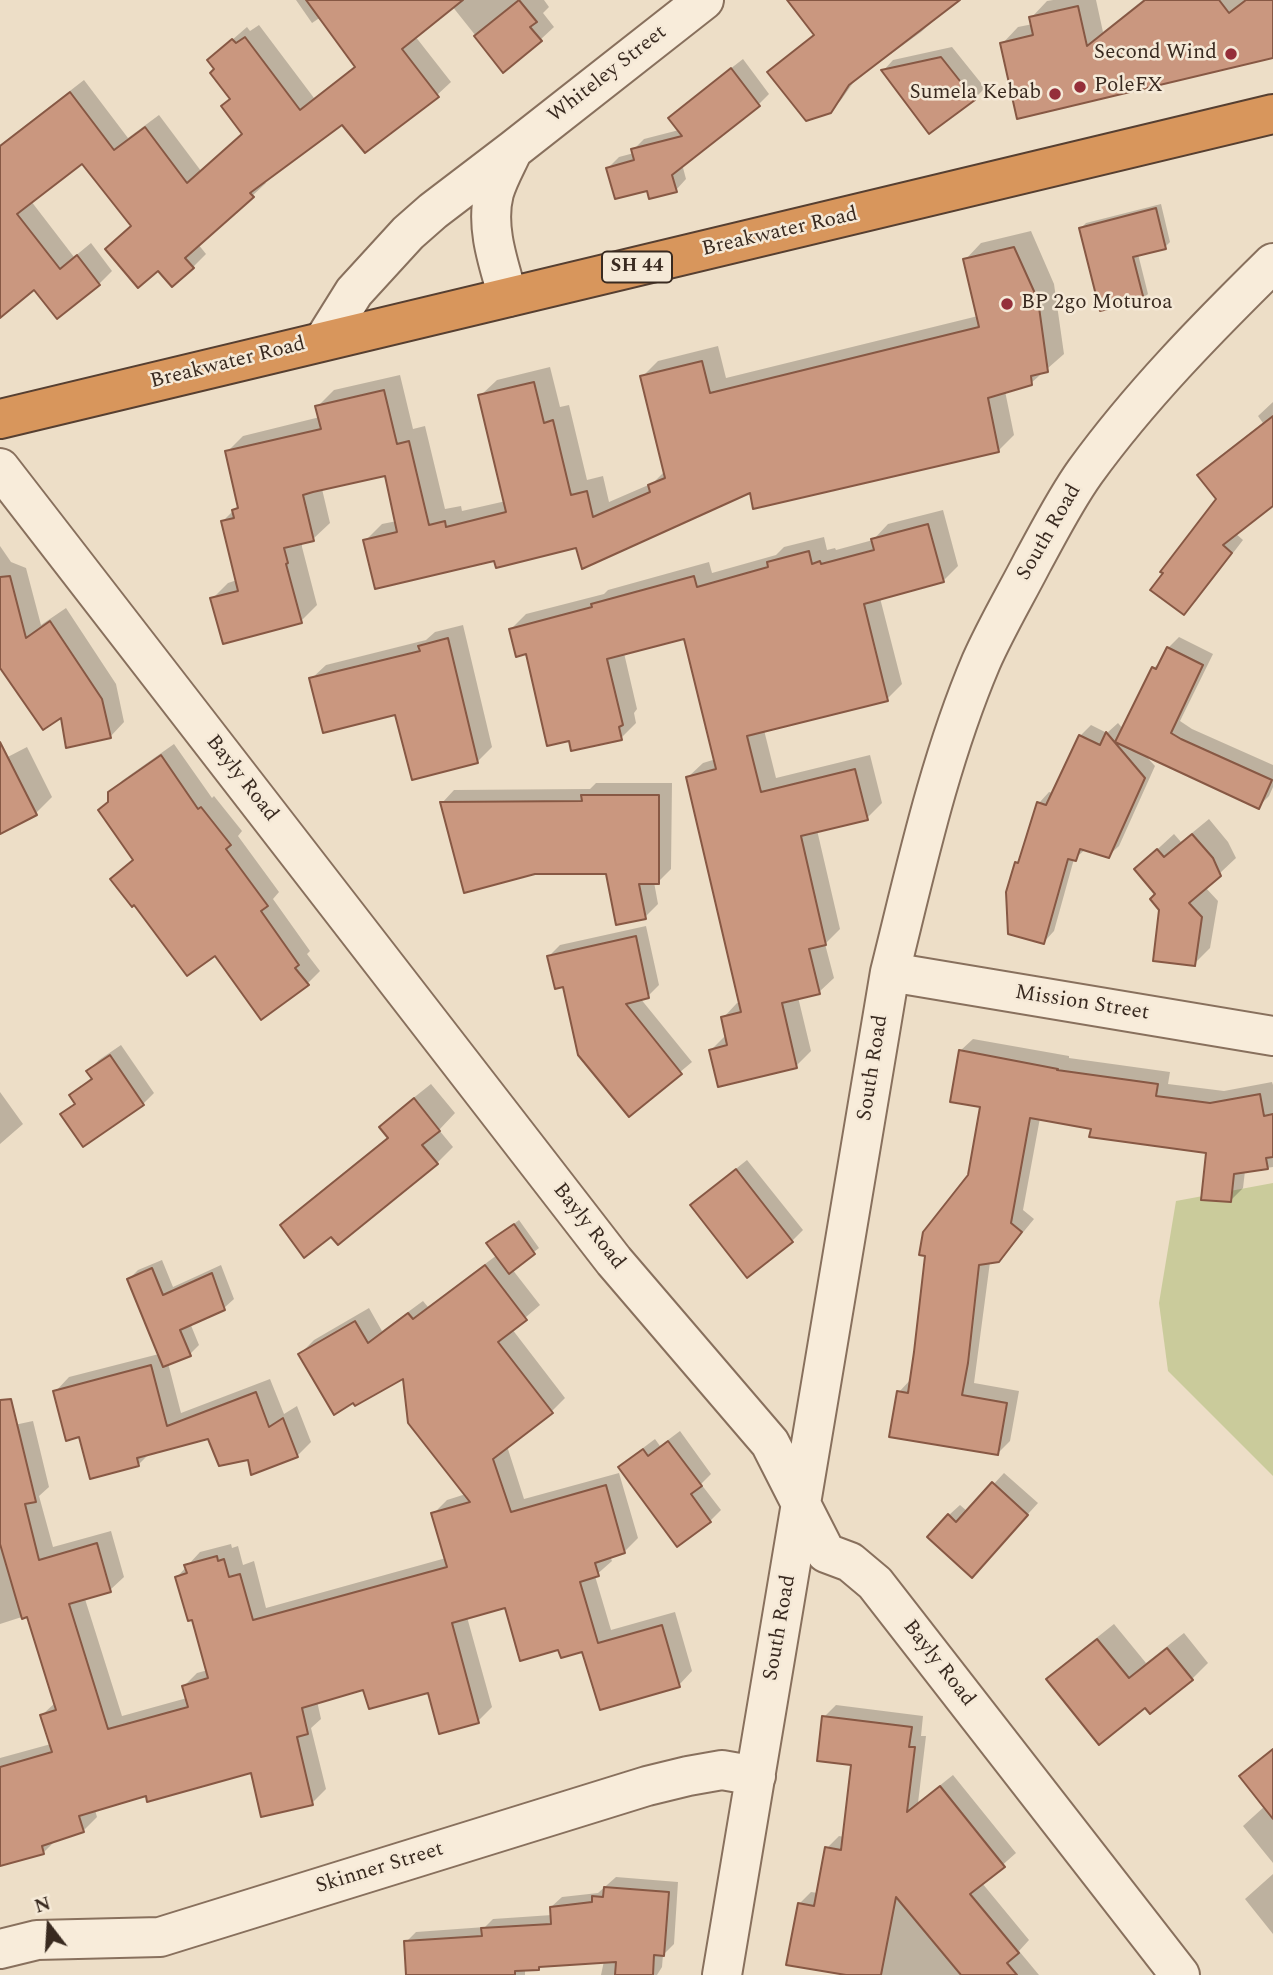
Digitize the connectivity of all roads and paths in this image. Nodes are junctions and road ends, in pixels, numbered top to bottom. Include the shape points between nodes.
1 (704, 0) edge
2 (1273, 114) edge
3 (513, 150) junction
4 (1273, 263) edge
5 (508, 297) junction
6 (324, 340) junction
7 (0, 419) edge
8 (0, 468) edge
9 (890, 972) junction
10 (1273, 1036) edge
11 (802, 1504) junction
12 (756, 1776) junction
13 (0, 1949) edge
14 (722, 1975) edge
15 (1180, 1975) edge

1 - 3 street, Whiteley Street
2 - 5 highway, Breakwater Road / SH 44
3 - 5 street, Whiteley Street via 494,194 492,214
3 - 6 street, Whiteley Street via 399,241 354,292
4 - 9 street, South Road via 1225,309 1118,429 1056,519 987,651 962,711 929,817
5 - 6 highway, Breakwater Road / SH 44
6 - 7 highway, Breakwater Road / SH 44
8 - 11 street, Bayly Road via 614,1261 770,1443
9 - 10 street, Mission Street
9 - 11 street, South Road
11 - 12 street, South Road
11 - 15 street, Bayly Road via 826,1553 850,1562 875,1583
12 - 13 street, Skinner Street via 722,1770 647,1786 160,1937 37,1940
12 - 14 street, South Road

